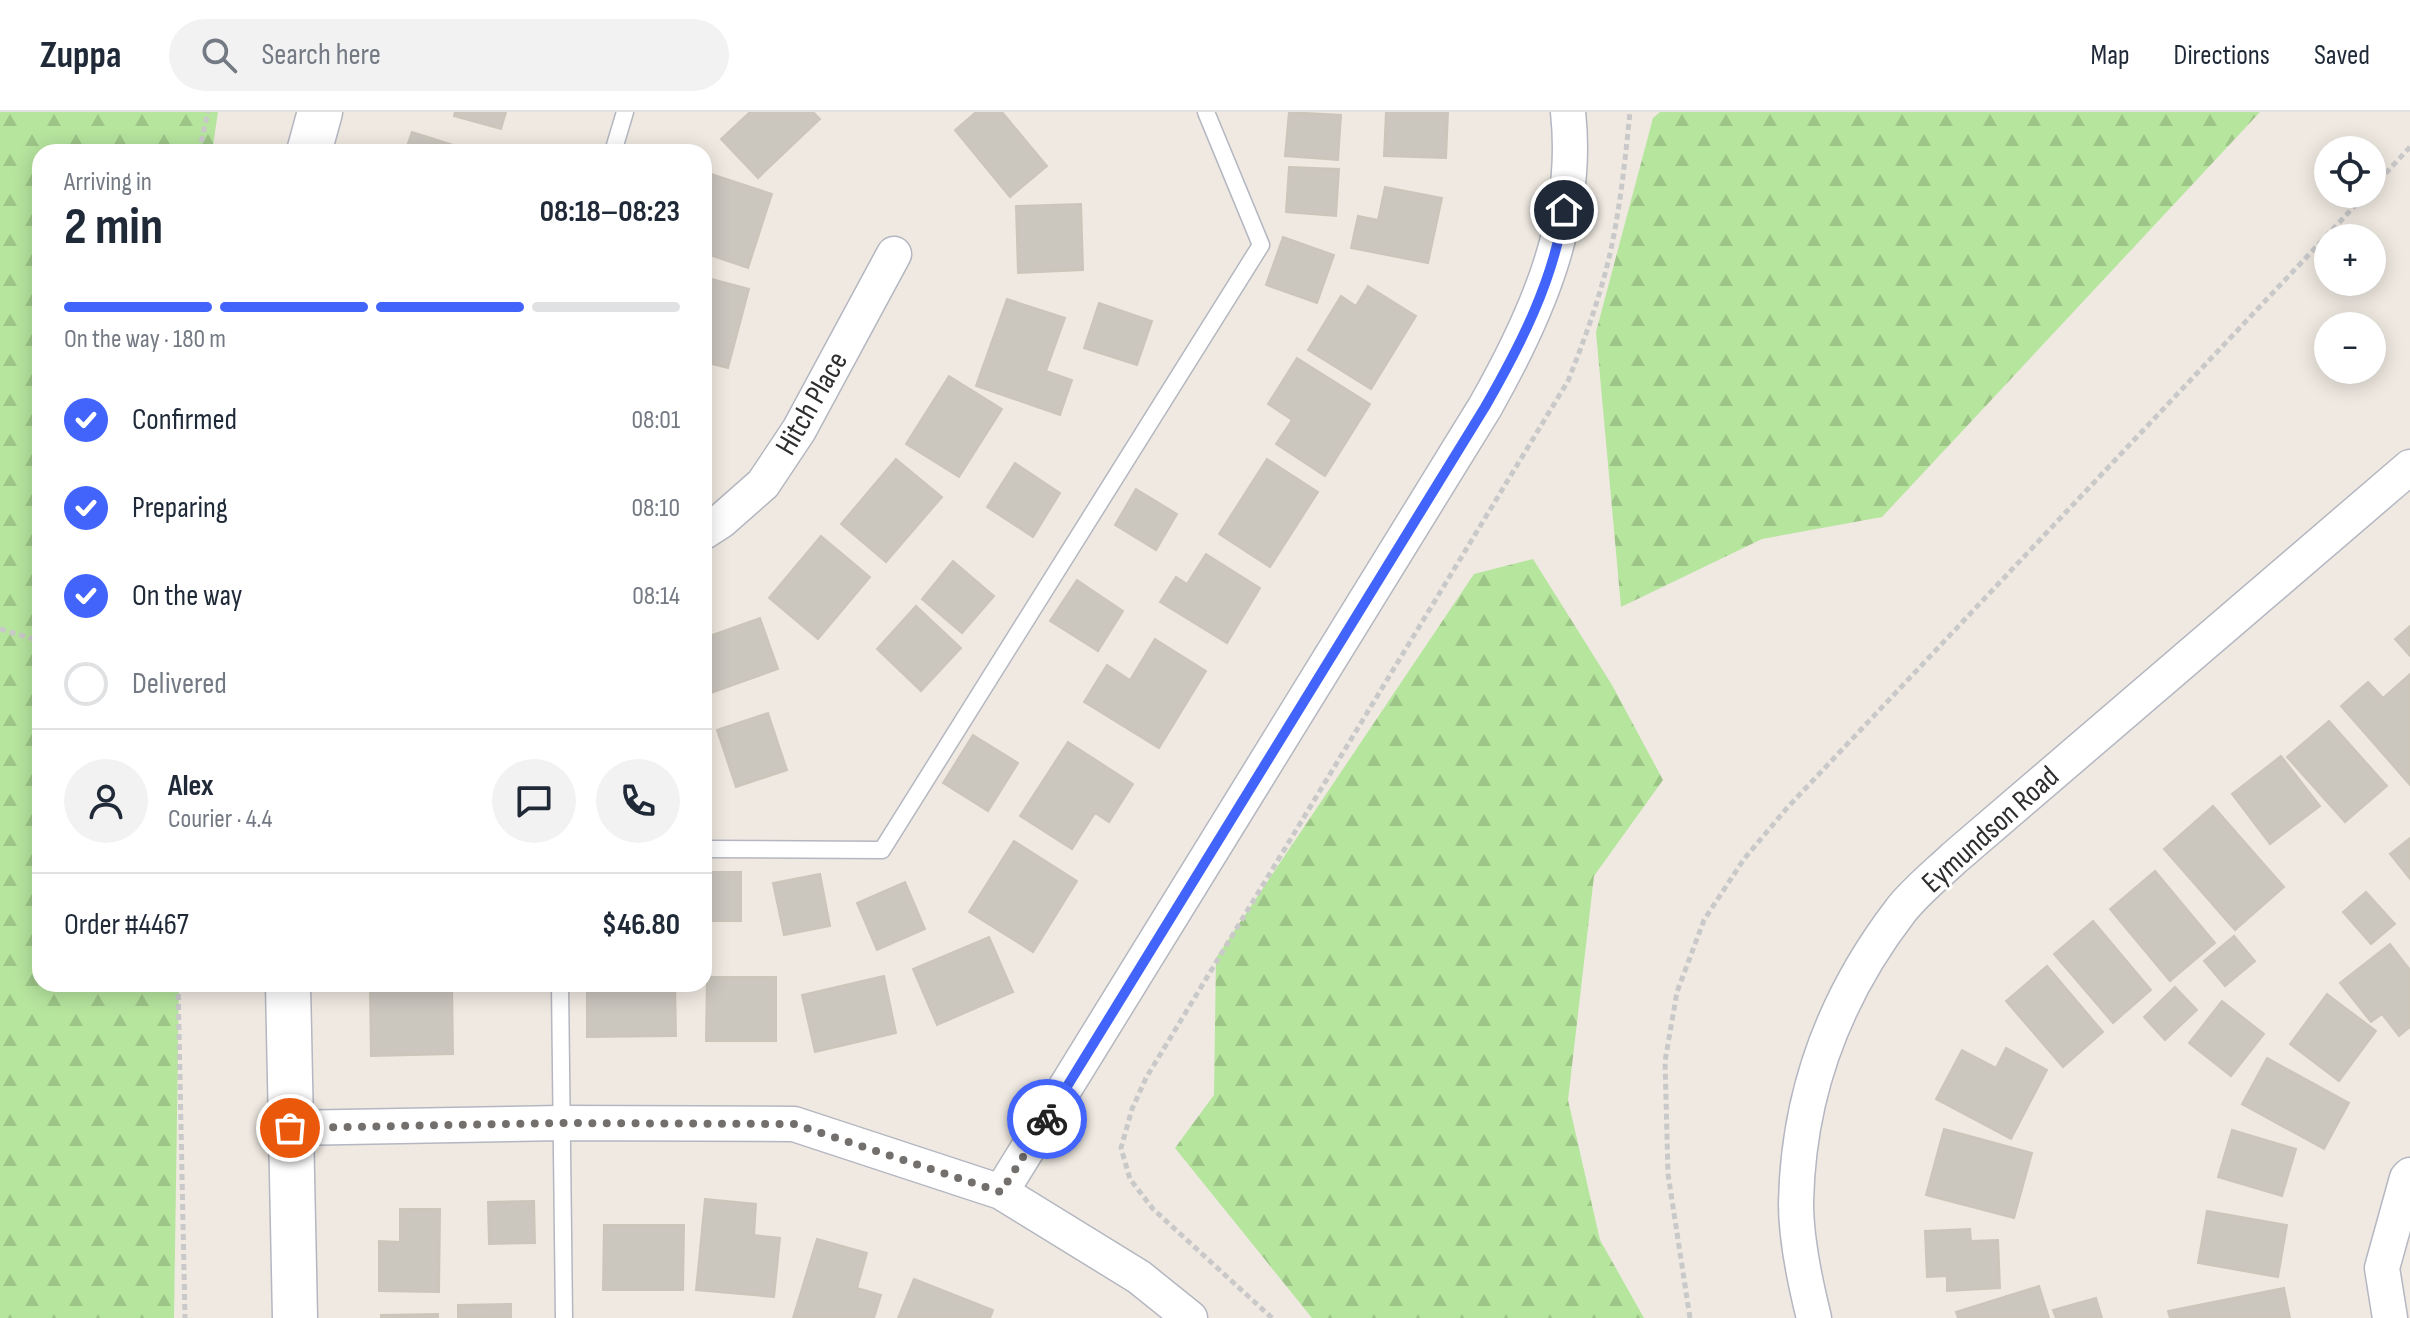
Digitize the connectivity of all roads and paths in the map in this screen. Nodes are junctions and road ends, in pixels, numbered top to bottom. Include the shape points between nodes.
1 (208, 112) edge
2 (320, 112) edge
3 (625, 112) edge
4 (1206, 112) edge
5 (1568, 112) edge
6 (1630, 112) edge
7 (201, 144) edge
8 (311, 144) edge
9 (615, 144) edge
10 (2410, 147) edge
11 (2386, 173) edge
12 (2353, 208) edge
13 (894, 254) dead end
14 (2410, 467) edge
15 (712, 527) edge
16 (0, 629) edge
17 (32, 639) edge
18 (712, 849) edge
19 (178, 992) edge
20 (288, 992) edge
21 (560, 992) edge
22 (561, 1123) junction
23 (290, 1128) junction
24 (2410, 1175) edge
25 (1001, 1192) junction
26 (185, 1318) edge
27 (295, 1318) edge
28 (564, 1318) edge
29 (1190, 1318) edge
30 (1272, 1318) edge
31 (1690, 1318) edge
32 (1814, 1318) edge
33 (2390, 1318) edge

1 - 7 path
2 - 8 street
3 - 9 lane
4 - 18 lane via 1261,245 882,850
5 - 25 street via 1568,184 1560,236 1510,363
6 - 30 path via 1609,259 1568,381 1146,1078 1125,1130 1121,1148 1130,1179 1153,1209
10 - 11 path
12 - 31 path via 1787,808 1744,859 1704,920 1677,992 1665,1061 1668,1174
13 - 15 street, Hitch Place via 799,430 763,484
14 - 32 street, Eymundson Road via 1903,907 1860,970 1822,1048 1802,1127 1796,1206
16 - 17 path
19 - 26 path
20 - 23 street
21 - 22 lane
22 - 23 street
22 - 25 street via 794,1124
22 - 28 lane
23 - 27 street
24 - 33 street via 2382,1268
25 - 29 street via 1139,1277

